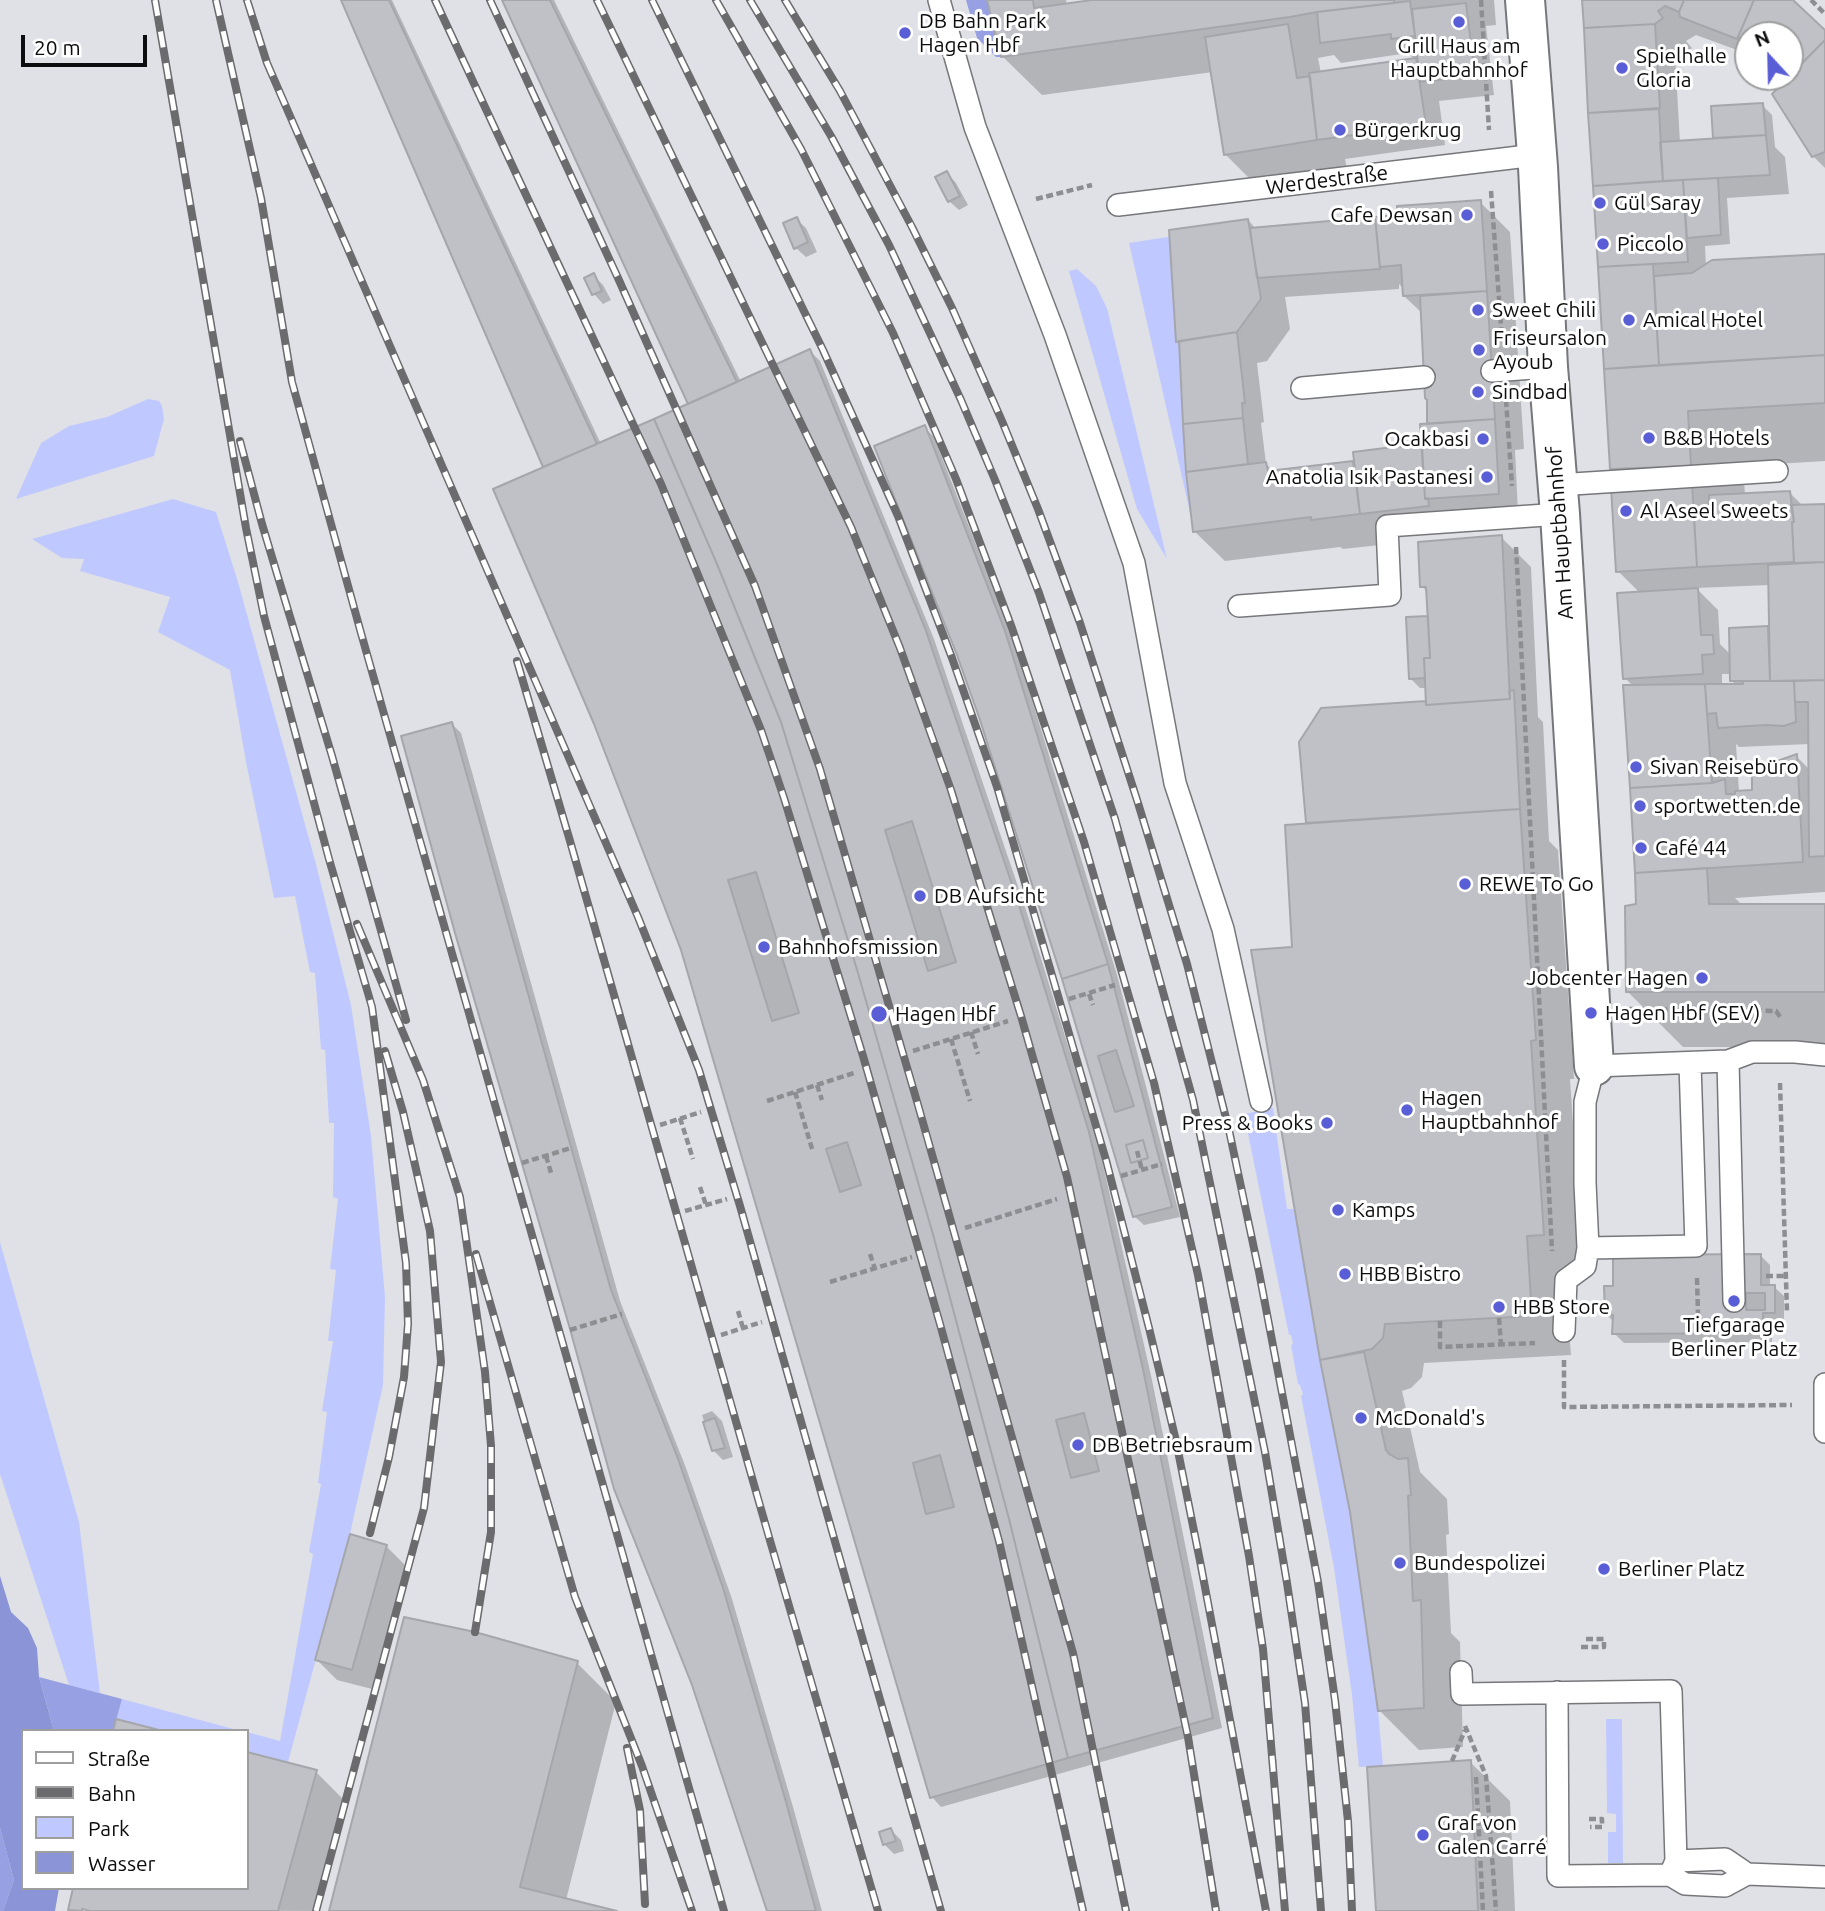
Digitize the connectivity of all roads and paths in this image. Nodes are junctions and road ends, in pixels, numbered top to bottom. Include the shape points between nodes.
1 (939, 0) edge
2 (1481, 0) edge
3 (1525, 0) edge
4 (1811, 0) edge
5 (1825, 14) edge
6 (1489, 136) dead end
7 (1536, 155) junction
8 (1491, 183) dead end
9 (1095, 184) dead end
10 (1118, 205) dead end
11 (1004, 206) junction
12 (1548, 367) junction
13 (1498, 370) junction
14 (1424, 377) dead end
15 (1302, 388) dead end
16 (1777, 471) dead end
17 (1558, 499) junction
18 (1514, 517) junction
19 (1239, 606) dead end
20 (1115, 985) dead end
21 (1089, 994) junction
22 (1069, 999) dead end
23 (1093, 1004) dead end
24 (1625, 1009) dead end
25 (1008, 1021) dead end
26 (971, 1032) junction
27 (951, 1039) junction
28 (913, 1051) dead end
29 (1780, 1053) junction
30 (978, 1054) dead end
31 (1825, 1055) edge
32 (1728, 1061) junction
33 (1690, 1064) junction
34 (1594, 1066) junction
35 (857, 1072) dead end
36 (817, 1085) junction
37 (795, 1092) junction
38 (822, 1100) dead end
39 (767, 1101) dead end
40 (970, 1101) dead end
41 (1261, 1101) dead end
42 (701, 1112) dead end
43 (680, 1118) junction
44 (660, 1125) dead end
45 (571, 1148) dead end
46 (1137, 1151) dead end
47 (813, 1152) dead end
48 (546, 1156) junction
49 (693, 1159) dead end
50 (522, 1163) dead end
51 (1162, 1164) dead end
52 (1142, 1170) junction
53 (552, 1176) dead end
54 (1121, 1176) dead end
55 (700, 1187) dead end
56 (727, 1199) dead end
57 (1057, 1199) dead end
58 (1024, 1200) dead end
59 (706, 1205) junction
60 (1026, 1208) junction
61 (685, 1211) dead end
62 (965, 1227) dead end
63 (1588, 1248) junction
64 (870, 1254) dead end
65 (912, 1257) dead end
66 (874, 1269) junction
67 (1566, 1280) junction
68 (830, 1282) dead end
69 (1734, 1301) dead end
70 (738, 1311) dead end
71 (1787, 1313) dead end
72 (622, 1314) dead end
73 (1499, 1318) dead end
74 (1440, 1321) dead end
75 (762, 1322) dead end
76 (744, 1328) junction
77 (570, 1330) dead end
78 (1564, 1331) dead end
79 (721, 1335) dead end
80 (1539, 1343) dead end
81 (1501, 1345) junction
82 (1564, 1355) dead end
83 (1825, 1384) edge
84 (1797, 1405) dead end
85 (1825, 1432) edge
86 (1585, 1639) dead end
87 (1581, 1647) dead end
88 (1461, 1672) dead end
89 (1557, 1692) junction
90 (1462, 1694) junction
91 (1465, 1730) junction
92 (1452, 1761) dead end
93 (1486, 1776) junction
94 (1584, 1819) dead end
95 (1580, 1827) dead end
96 (1673, 1868) junction
97 (1825, 1877) edge
98 (1483, 1911) edge
99 (1496, 1911) edge

1 - 11 lane via 975,127
2 - 6 path
3 - 7 street, Am Hauptbahnhof
4 - 5 path
7 - 10 lane, Werdestraße
7 - 12 street, Am Hauptbahnhof
8 - 13 path
9 - 11 path
11 - 41 lane via 1055,335 1134,563 1175,783 1223,929
12 - 13 lane
12 - 17 street, Am Hauptbahnhof
13 - 18 path
14 - 15 lane
16 - 17 lane
17 - 18 lane
17 - 34 street, Am Hauptbahnhof
18 - 19 lane via 1387,526 1390,596
18 - 67 path via 1542,992 1552,1255
20 - 21 path
21 - 22 path
21 - 23 path
24 - 29 path via 1776,1011 1782,1019
25 - 26 path
26 - 27 path
26 - 30 path
27 - 28 path
27 - 40 path
29 - 31 lane
29 - 32 lane via 1752,1052
29 - 71 path
32 - 33 lane
32 - 69 lane
33 - 34 lane
33 - 63 lane via 1696,1246
34 - 63 lane via 1585,1102
35 - 36 path
36 - 37 path
36 - 38 path
37 - 39 path
37 - 47 path
42 - 43 path
43 - 44 path
43 - 49 path
45 - 48 path
46 - 52 path
48 - 50 path
48 - 53 path
51 - 52 path
52 - 54 path
55 - 59 path
56 - 59 path
57 - 60 path
58 - 60 path
59 - 61 path
60 - 62 path
63 - 67 lane via 1585,1266
64 - 66 path
65 - 66 path
66 - 68 path
67 - 78 lane
70 - 76 path
72 - 77 path
73 - 81 path
74 - 81 path via 1440,1347
75 - 76 path
76 - 79 path
80 - 81 path
82 - 84 path via 1564,1407
83 - 85 lane
86 - 87 path via 1604,1639 1604,1647
88 - 90 lane
89 - 90 lane
89 - 96 lane via 1671,1691
89 - 96 lane via 1559,1876
90 - 91 path
91 - 92 path
91 - 93 path
93 - 98 path via 1474,1777
93 - 99 path
94 - 95 path via 1602,1819 1602,1827
96 - 97 lane via 1685,1884 1725,1886 1747,1874

